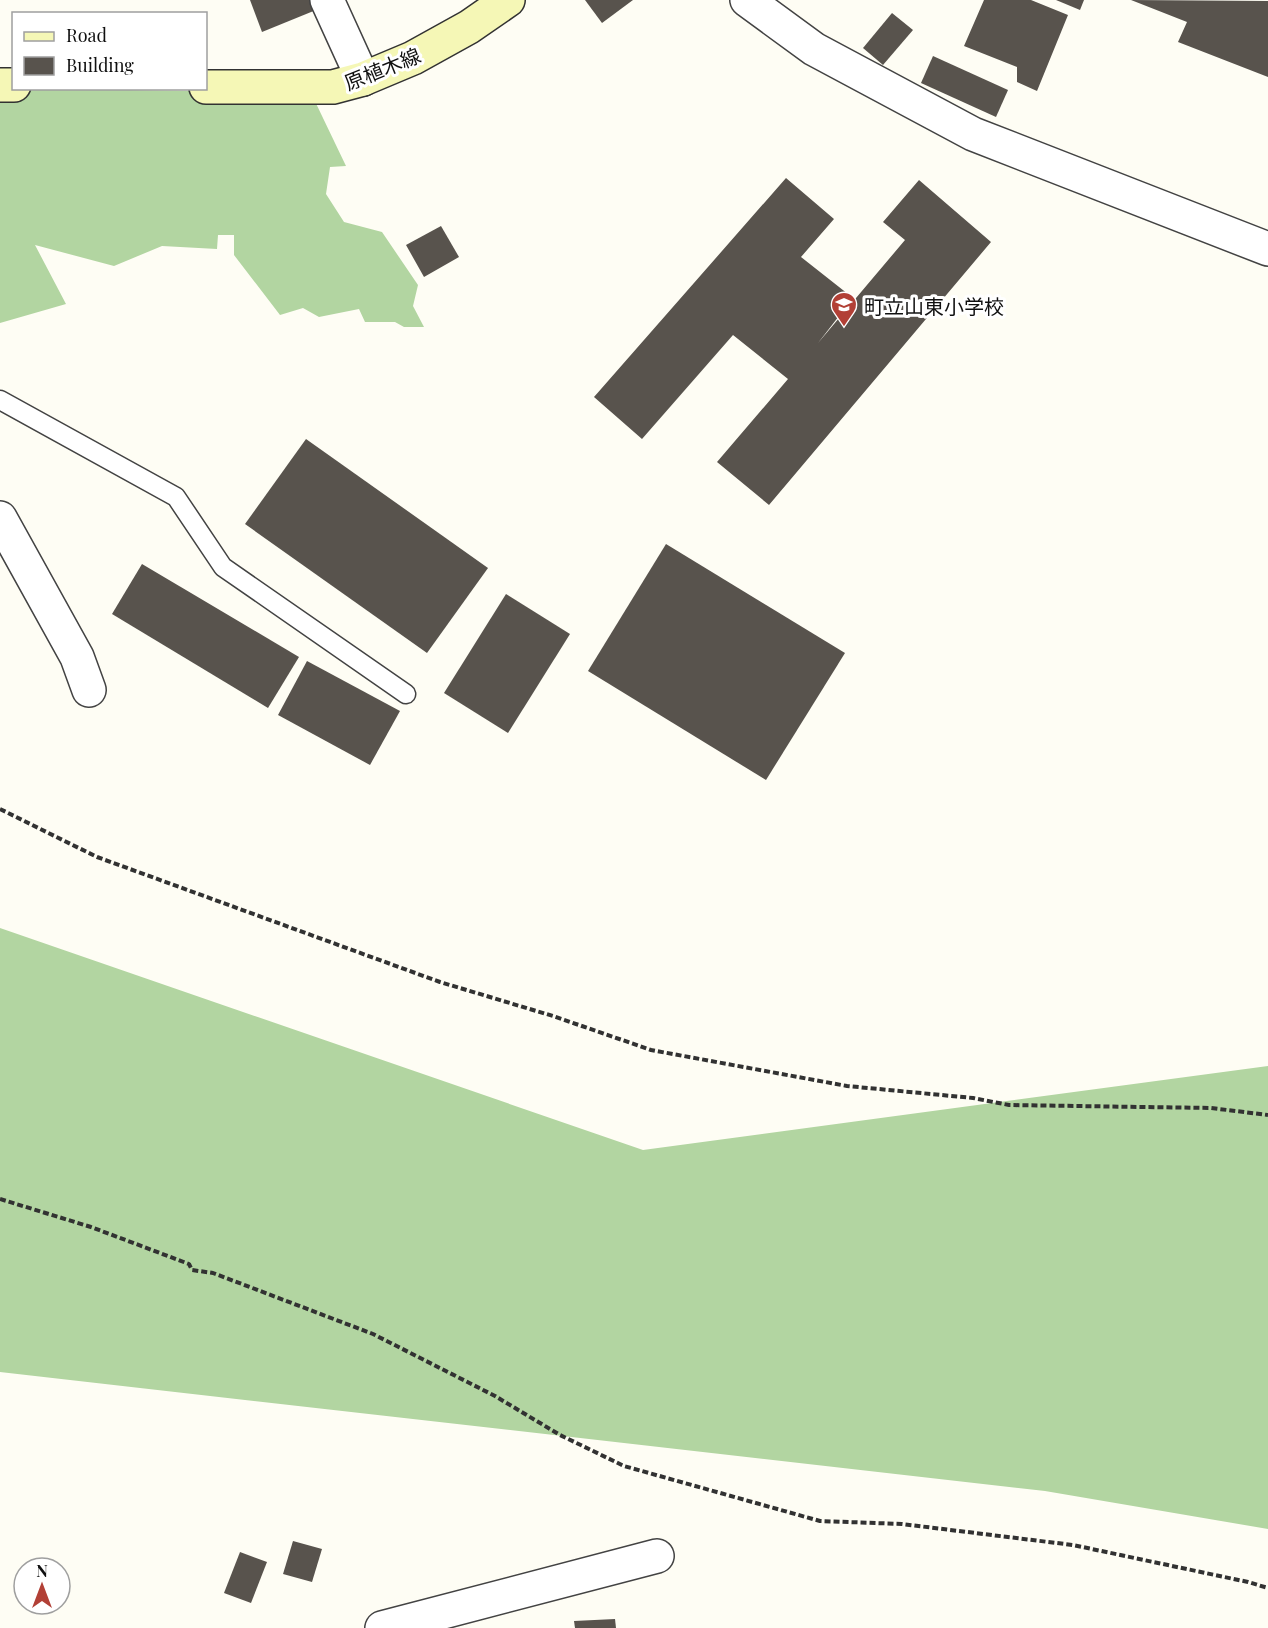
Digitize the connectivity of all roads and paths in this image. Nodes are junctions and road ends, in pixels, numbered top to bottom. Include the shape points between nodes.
1 (327, 0) edge
2 (508, 0) edge
3 (747, 0) edge
4 (363, 79) junction
5 (207, 87) edge
6 (1268, 249) edge
7 (0, 400) edge
8 (0, 518) edge
9 (89, 690) dead end
10 (406, 694) dead end
11 (0, 809) edge
12 (1268, 1115) edge
13 (0, 1199) edge
14 (657, 1556) dead end
15 (1268, 1588) edge
16 (382, 1628) edge

1 - 4 street
2 - 4 main road, 原植木線 via 469,27
3 - 6 street via 814,49 973,134
4 - 5 main road, 原植木線 via 333,87
7 - 10 lane via 176,496 223,567
8 - 9 street via 77,657
11 - 12 path via 108,861 440,982 651,1050 847,1086 1009,1105 1211,1108
13 - 15 path via 92,1227 189,1264 192,1270 213,1273 373,1334 624,1466 820,1521 902,1524 1073,1545
14 - 16 street

